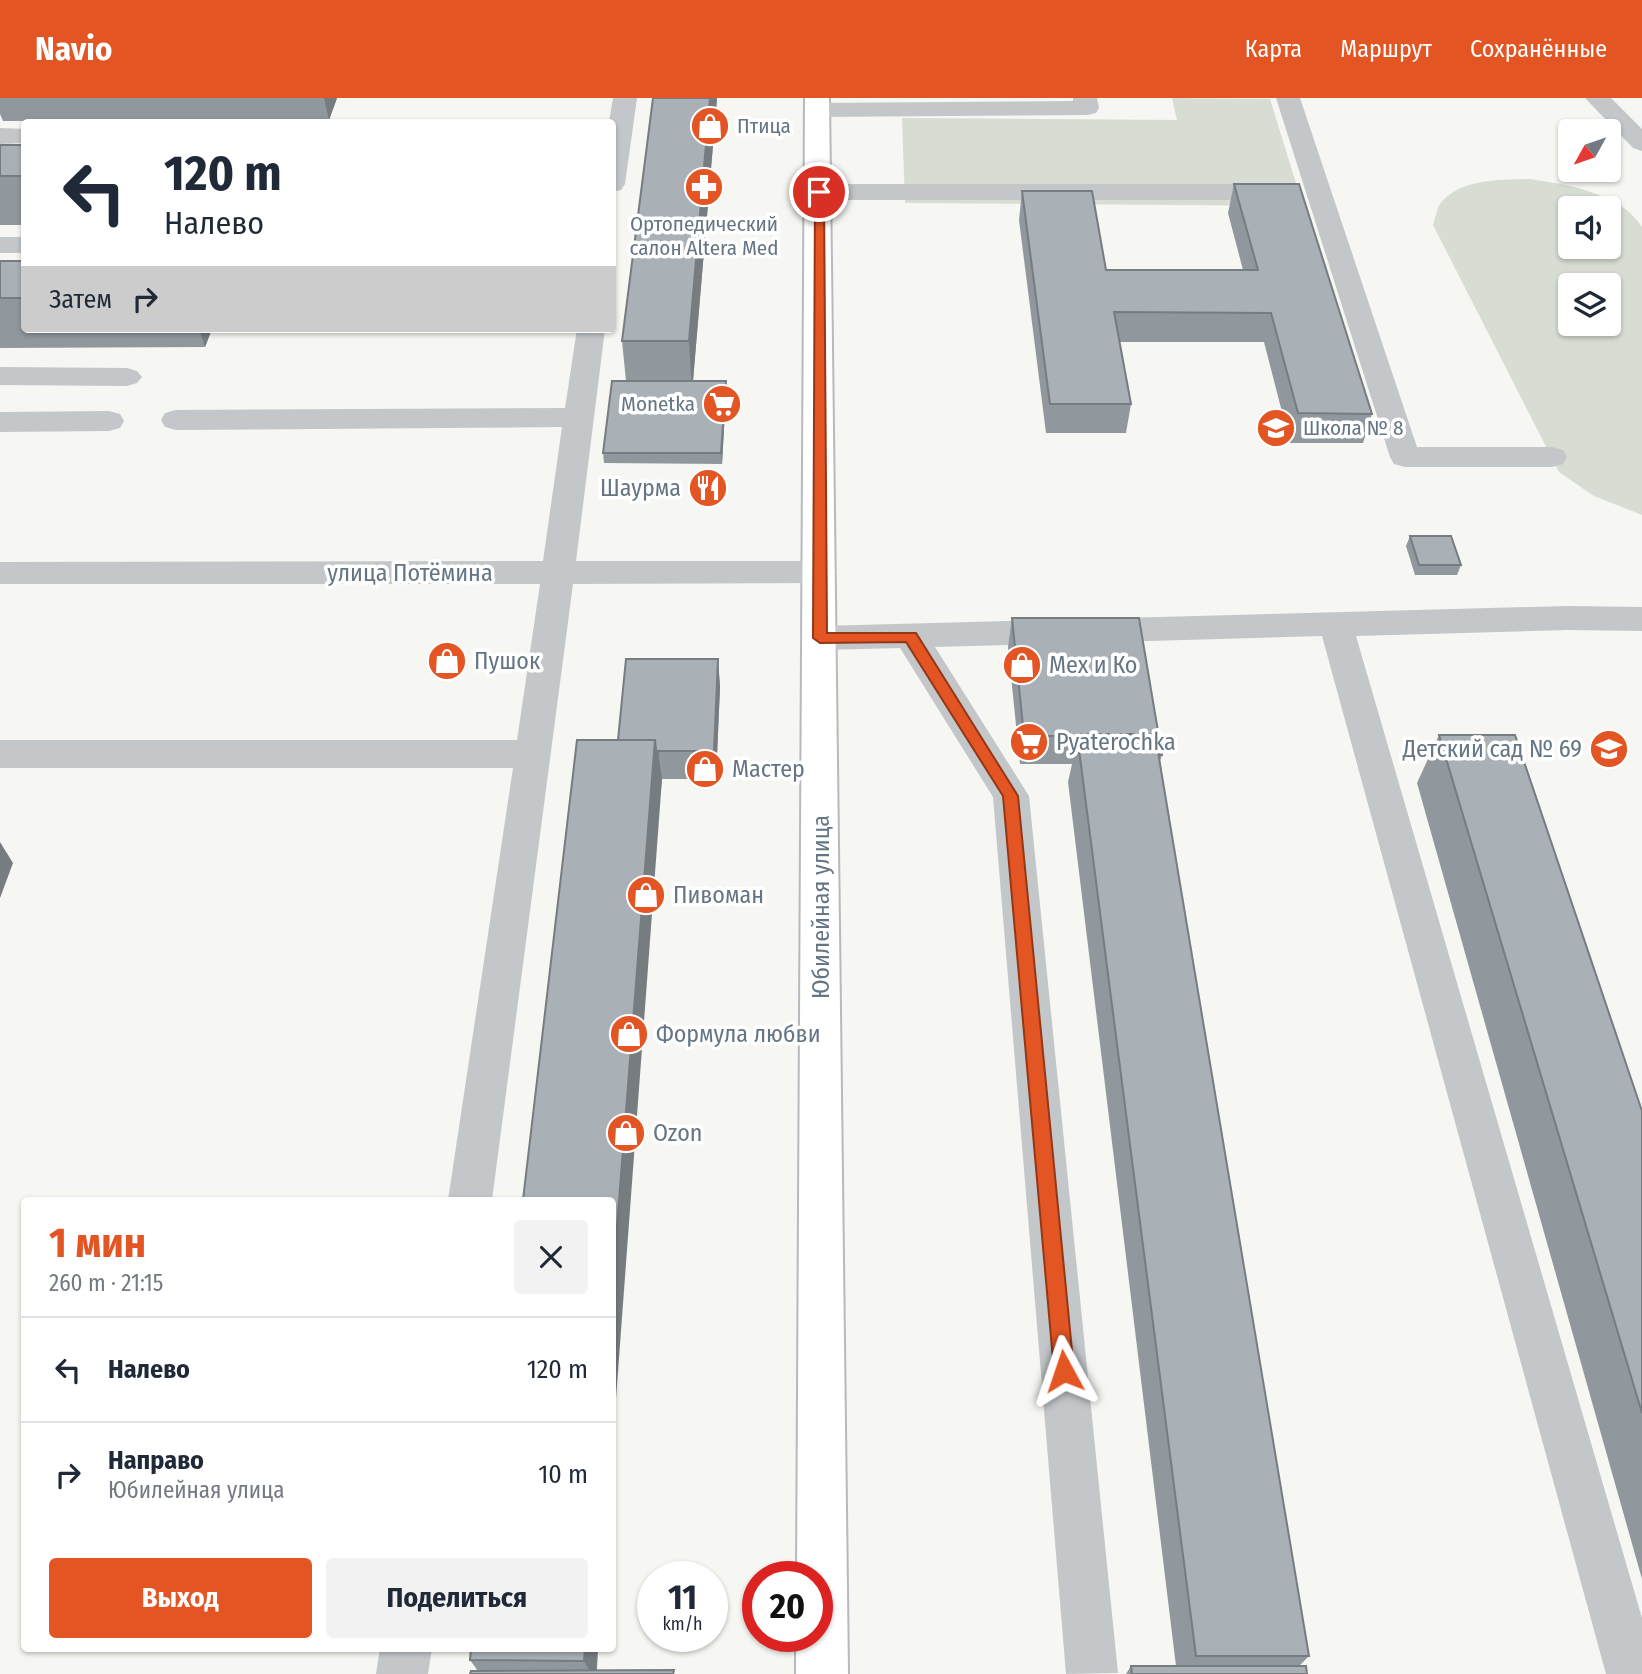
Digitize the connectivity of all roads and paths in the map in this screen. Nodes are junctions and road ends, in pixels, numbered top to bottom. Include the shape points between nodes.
1 (625, 98) edge
2 (1084, 98) edge
3 (1288, 98) edge
4 (1597, 98) edge
5 (817, 104) edge
6 (0, 136) edge
7 (21, 136) edge
8 (1642, 143) edge
9 (616, 158) edge
10 (819, 192) junction
11 (1317, 192) junction
12 (0, 245) edge
13 (21, 245) edge
14 (591, 333) edge
15 (0, 376) edge
16 (127, 377) dead end
17 (579, 417) junction
18 (109, 421) dead end
19 (176, 421) dead end
20 (0, 422) edge
21 (1552, 457) dead end
22 (560, 572) junction
23 (820, 572) junction
24 (0, 573) edge
25 (1642, 619) edge
26 (1336, 624) junction
27 (911, 637) junction
28 (820, 638) junction
29 (0, 754) edge
30 (533, 754) junction
31 (470, 1197) edge
32 (405, 1652) edge
33 (1092, 1673) edge
34 (402, 1674) edge
35 (822, 1674) edge
36 (1632, 1674) edge

1 - 9 street
2 - 5 street via 1087,108
3 - 11 street
4 - 8 street
5 - 10 main road, Юбилейная улица
6 - 7 street
10 - 11 street
10 - 23 main road, Юбилейная улица
11 - 21 street via 1405,457
12 - 13 street
14 - 17 street
15 - 16 street
17 - 19 street
17 - 22 street
18 - 20 street
22 - 23 street, улица Потёмина
22 - 24 street, улица Потёмина
22 - 30 street
23 - 28 main road, Юбилейная улица
25 - 26 street
26 - 27 street
26 - 36 street
27 - 28 street
27 - 33 street via 1011,796
28 - 35 main road, Юбилейная улица
29 - 30 street
30 - 31 street
32 - 34 street

